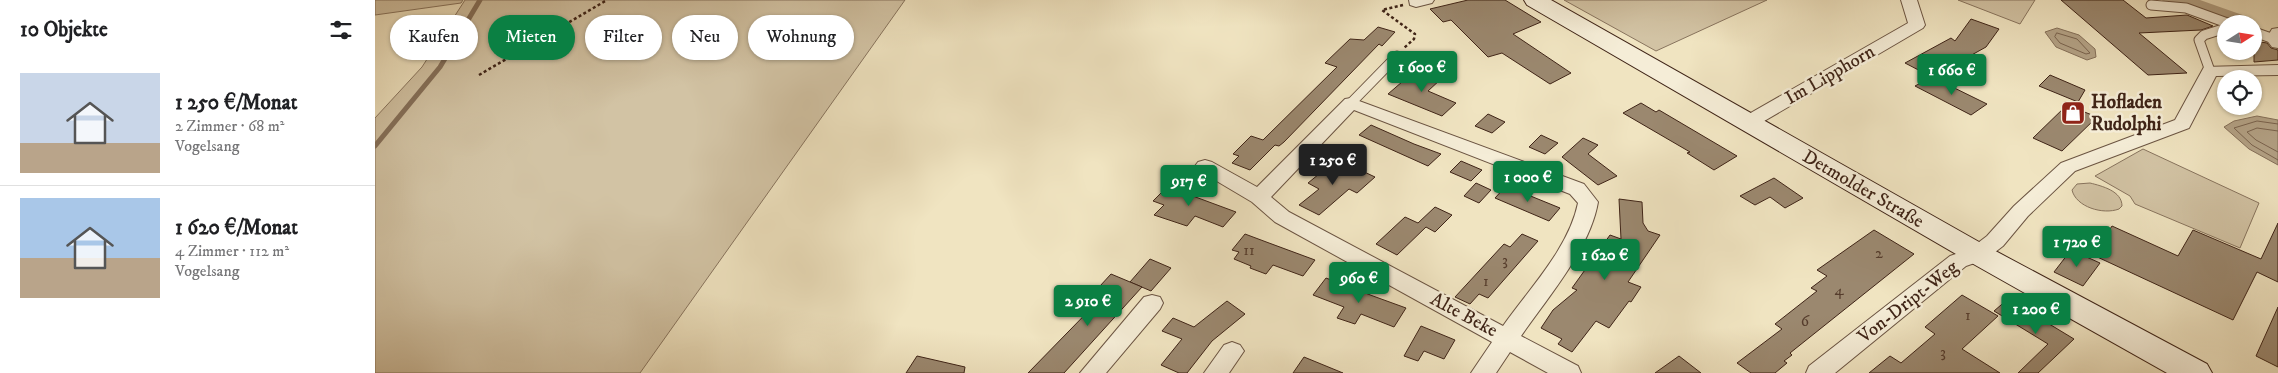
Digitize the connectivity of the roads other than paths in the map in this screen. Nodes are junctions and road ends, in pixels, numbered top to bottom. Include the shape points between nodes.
1 (1535, 0) edge
2 (1909, 0) edge
3 (2151, 5) dead end
4 (2217, 19) edge
5 (2217, 32) edge
6 (2263, 34) edge
7 (2277, 38) edge
8 (1397, 56) road end
9 (2278, 70) edge
10 (2211, 71) junction
11 (1351, 103) junction
12 (1747, 122) junction
13 (1205, 166) dead end
14 (1259, 197) junction
15 (1978, 254) junction
16 (1152, 303) dead end
17 (1507, 338) junction
18 (1232, 352) dead end
19 (1092, 373) edge
20 (1216, 373) edge
21 (1483, 373) edge
22 (1569, 373) edge
23 (1818, 373) edge
24 (2195, 373) edge

1 - 12 street, Detmolder Straße
2 - 12 street, Im Lipphorn via 1917,25
3 - 4 lane via 2186,8
5 - 10 lane via 2205,34 2199,40
6 - 7 lane
8 - 11 lane
9 - 10 street
10 - 15 street via 2182,124 2068,167
11 - 14 street
11 - 17 street via 1577,189 1588,202 1585,218 1564,257
12 - 15 street, Detmolder Straße
13 - 14 street, Alte Beke
14 - 17 street, Alte Beke via 1283,217
15 - 23 street, Von-Dript-Weg via 1958,261
15 - 24 street, Detmolder Straße
16 - 19 street
17 - 21 street
17 - 22 street, Alte Beke
18 - 20 street

